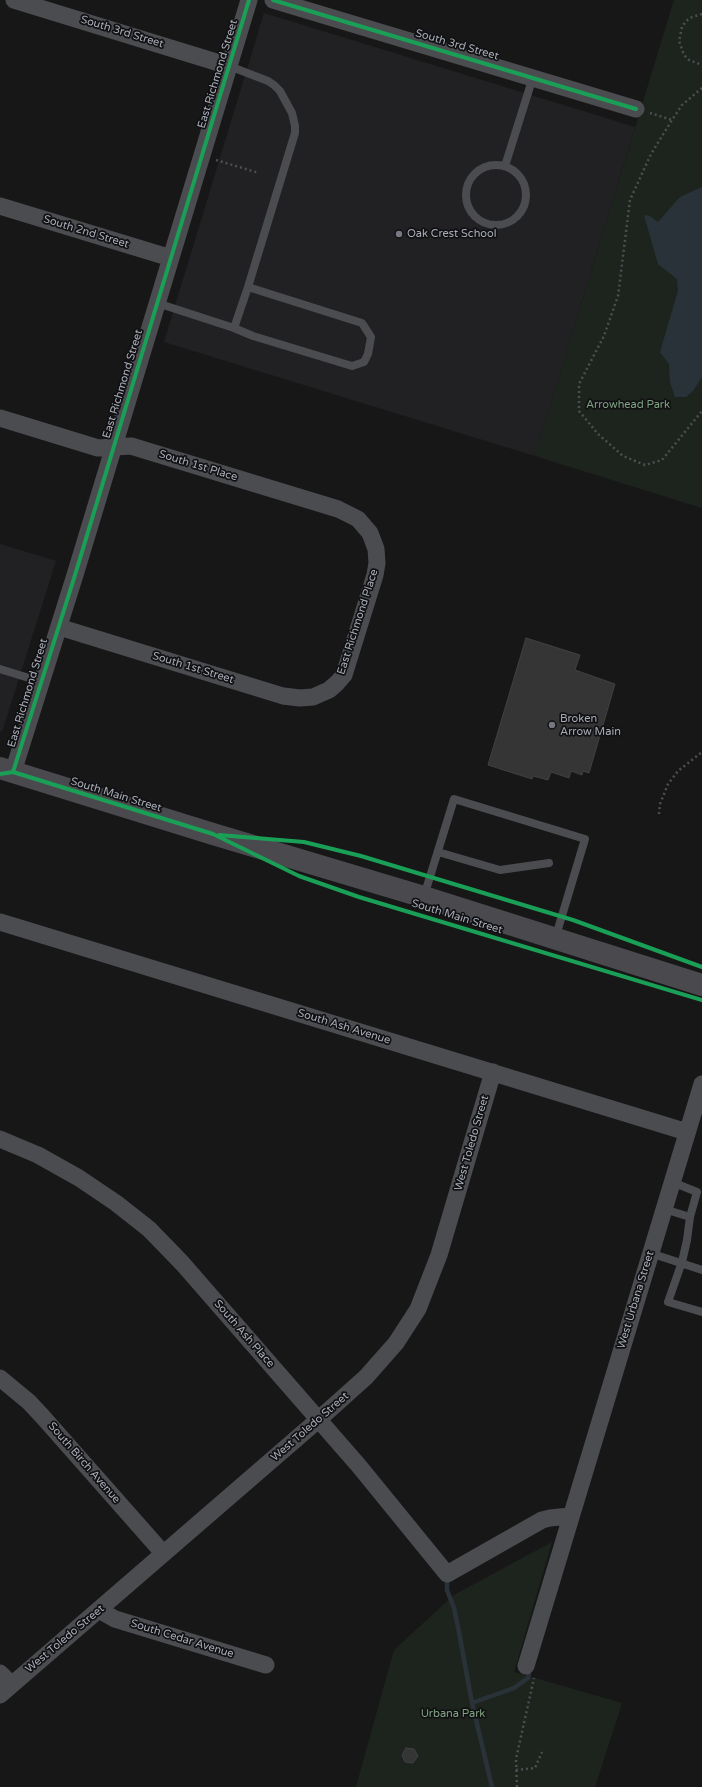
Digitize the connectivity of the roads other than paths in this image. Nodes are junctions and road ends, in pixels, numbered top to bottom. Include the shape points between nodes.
1 (14, 0) edge
2 (249, 0) edge
3 (273, 0) edge
4 (229, 66) junction
5 (533, 77) junction
6 (636, 109) road end
7 (505, 166) junction
8 (0, 206) edge
9 (171, 258) junction
10 (248, 287) junction
11 (157, 303) junction
12 (234, 328) junction
13 (0, 418) edge
14 (114, 447) junction
15 (376, 549) joint
16 (59, 627) junction
17 (0, 669) edge
18 (42, 682) junction
19 (328, 690) joint
20 (6, 770) edge
21 (438, 852) junction
22 (549, 863) dead end
23 (424, 897) junction
24 (0, 922) edge
25 (555, 939) junction
26 (702, 985) edge
27 (493, 1072) junction
28 (702, 1084) edge
29 (687, 1132) junction
30 (0, 1139) edge
31 (672, 1182) junction
32 (664, 1209) junction
33 (690, 1217) junction
34 (650, 1252) junction
35 (682, 1262) junction
36 (702, 1270) edge
37 (702, 1312) edge
38 (0, 1378) edge
39 (318, 1420) junction
40 (570, 1516) junction
41 (163, 1553) junction
42 (99, 1610) junction
43 (266, 1665) dead end
44 (530, 1672) road end
45 (4, 1684) edge

1 - 4 street, South 3rd Street
2 - 4 street, East Richmond Street
3 - 5 street, South 3rd Street
4 - 9 street, East Richmond Street
4 - 10 lane via 274,85 292,113 295,126
5 - 6 street, South 3rd Street
5 - 7 lane
7 - 7 lane via 482,168 473,176 468,186 466,198 470,209 478,218 488,223 511,221 520,214 525,203 523,180 515,171
8 - 9 street, South 2nd Street
9 - 11 street, East Richmond Street
10 - 12 lane
10 - 12 lane via 362,323 371,337 368,354 364,362 352,366
11 - 12 lane
11 - 14 street, East Richmond Street
13 - 14 street, South 1st Place via 98,448
14 - 15 street, South 1st Place via 131,446 338,509 358,519 370,533
14 - 16 street, East Richmond Street
15 - 19 street, East Richmond Place via 375,576 344,675
16 - 18 street, East Richmond Street
16 - 19 street, South 1st Street via 283,696 300,698
17 - 18 lane
18 - 20 street, East Richmond Street
20 - 23 street, South Main Street
21 - 22 lane via 500,870
21 - 23 lane
21 - 25 lane via 454,799 585,839
23 - 25 street, South Main Street
24 - 27 street, South Ash Avenue
25 - 26 street, South Main Street
27 - 29 street, South Ash Avenue
27 - 39 street, West Toledo Street via 439,1255 418,1309 383,1359
28 - 29 street, West Urbana Street
29 - 31 street, West Urbana Street
30 - 39 street, South Ash Place via 38,1155 79,1178 149,1229 182,1262
31 - 32 street, West Urbana Street
31 - 33 lane via 697,1192
32 - 33 lane
32 - 34 street, West Urbana Street
33 - 35 lane
34 - 35 lane
34 - 40 street, West Urbana Street
35 - 36 lane
35 - 37 lane via 668,1302
38 - 41 street, South Birch Avenue via 43,1417
39 - 40 street, South Ash Place via 448,1574 542,1520
39 - 41 street, West Toledo Street
40 - 44 street, West Urbana Street
41 - 42 street, West Toledo Street
42 - 43 street, South Cedar Avenue via 115,1619
42 - 45 street, West Toledo Street

